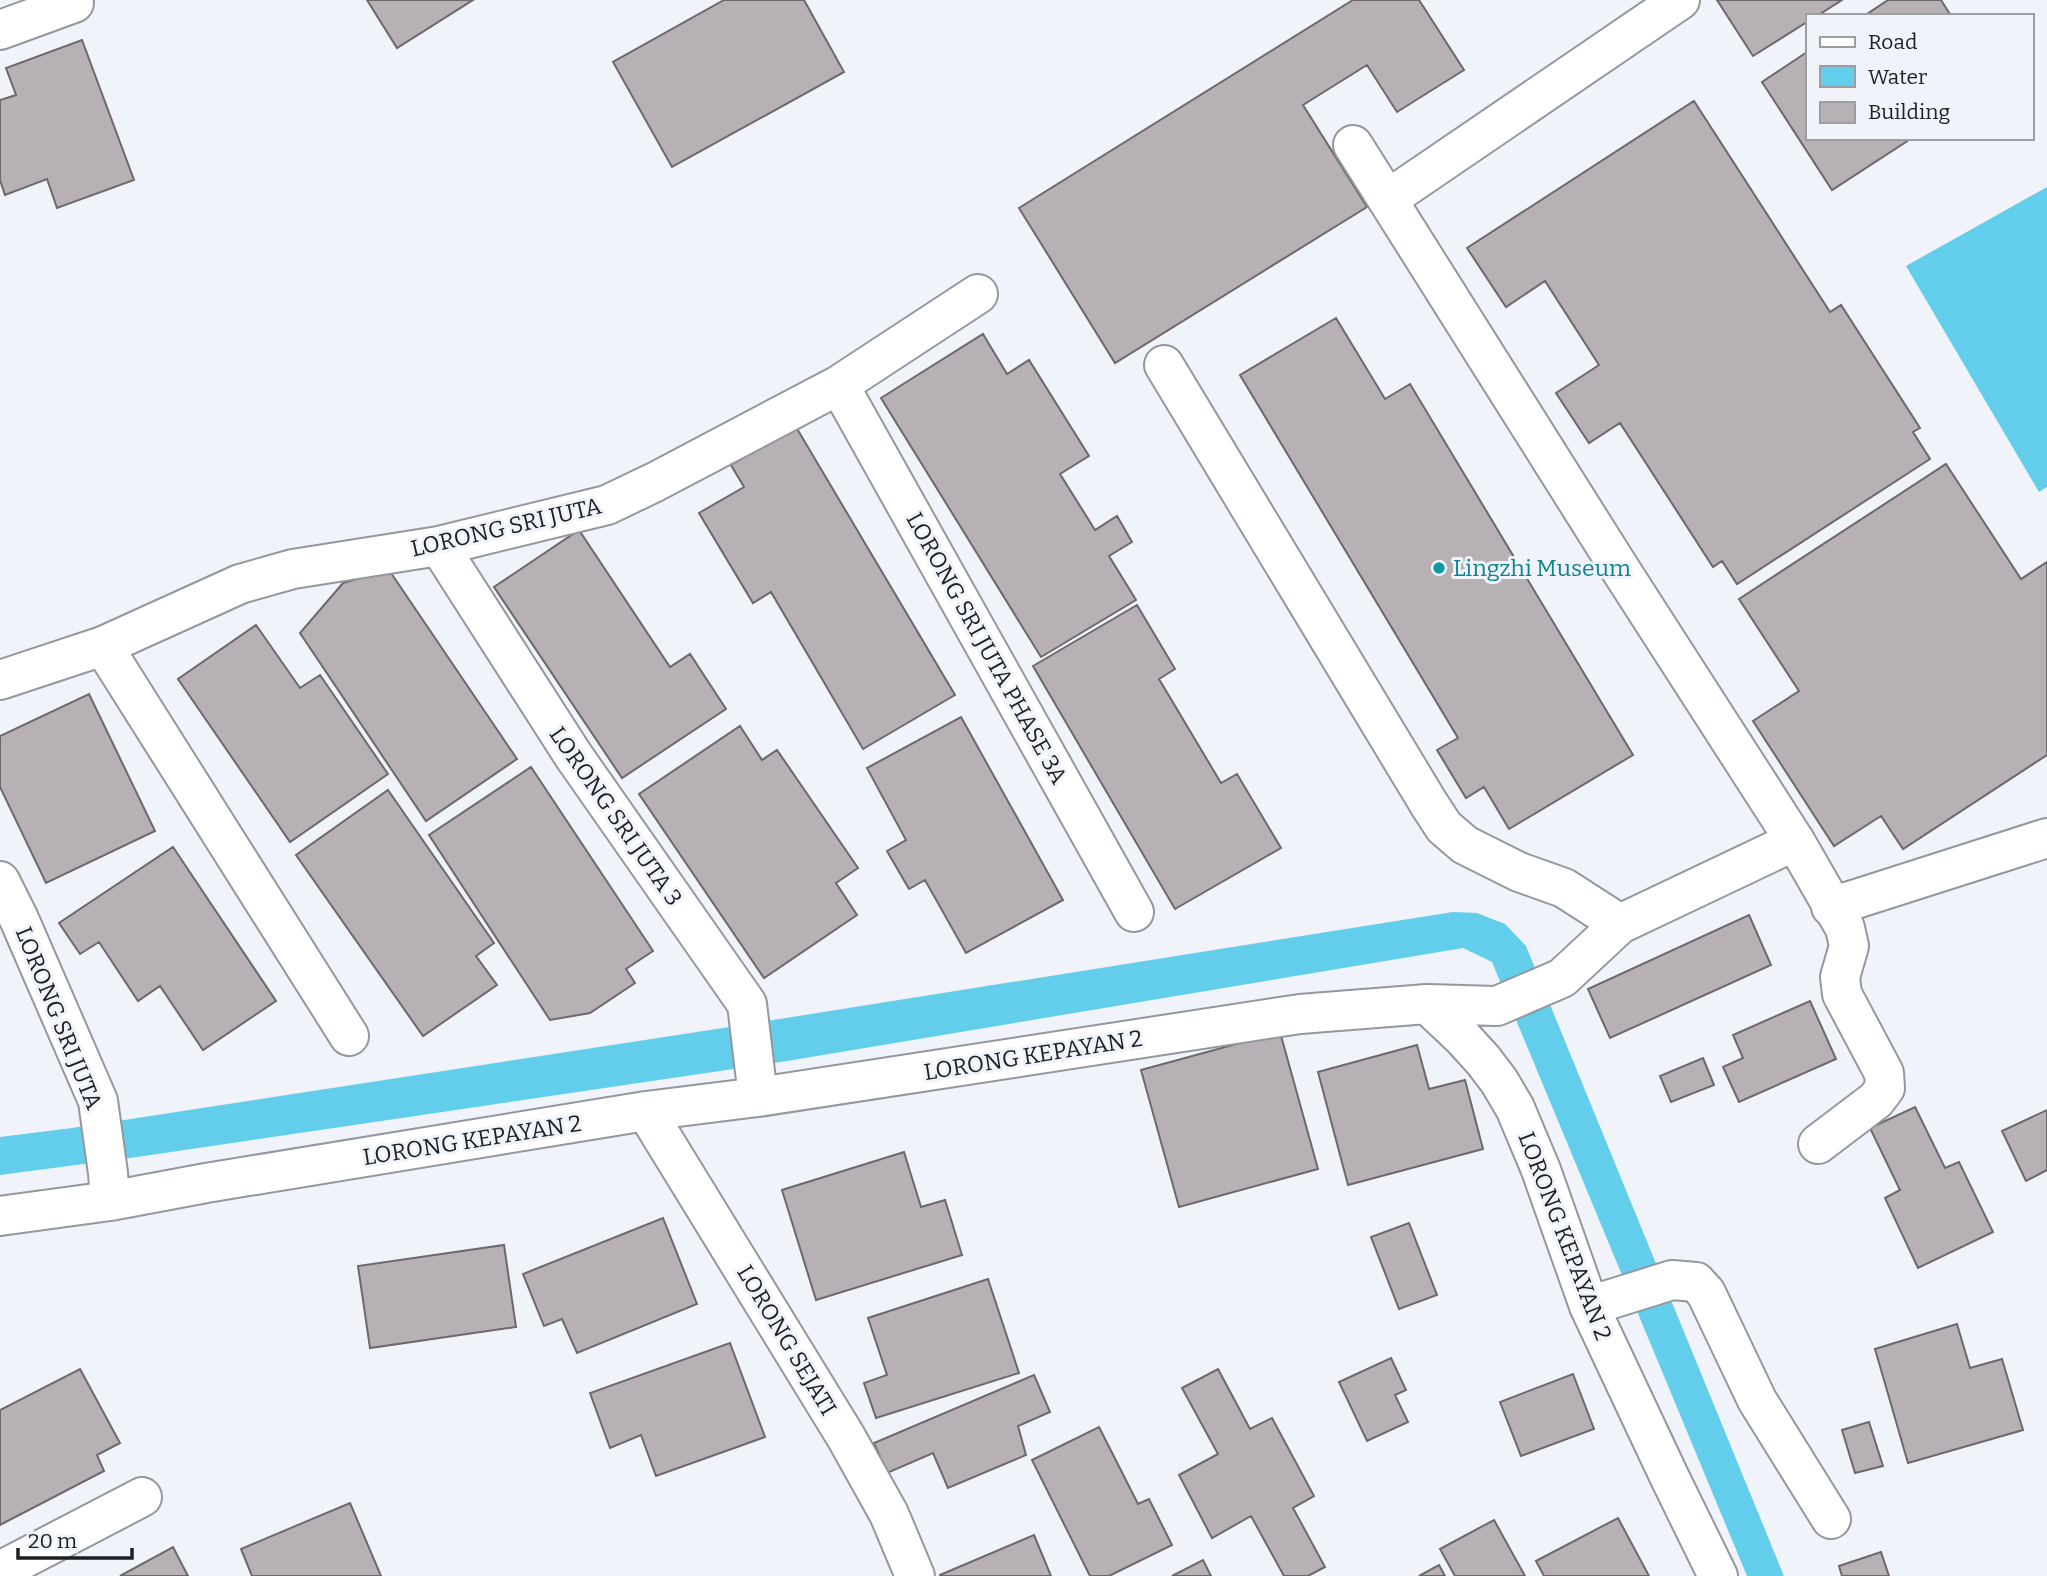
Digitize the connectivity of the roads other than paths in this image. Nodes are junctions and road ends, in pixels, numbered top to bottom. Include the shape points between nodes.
1 (1680, 0) edge
2 (74, 3) dead end
3 (0, 30) edge
4 (1353, 145) dead end
5 (1388, 200) junction
6 (978, 294) dead end
7 (1164, 365) dead end
8 (839, 385) junction
9 (439, 546) junction
10 (103, 646) junction
11 (0, 680) edge
12 (2047, 838) edge
13 (1795, 841) junction
14 (0, 881) edge
15 (1831, 907) junction
16 (1134, 912) dead end
17 (10, 921) edge
18 (1620, 924) junction
19 (1427, 1004) junction
20 (349, 1036) dead end
21 (757, 1085) junction
22 (646, 1111) junction
23 (1818, 1144) dead end
24 (109, 1187) junction
25 (0, 1216) edge
26 (1607, 1301) junction
27 (142, 1497) dead end
28 (1831, 1519) dead end
29 (0, 1571) edge
30 (915, 1576) edge
31 (1718, 1576) edge

1 - 5 street
2 - 3 street
4 - 5 street
5 - 13 street
6 - 8 street, LORONG SRI JUTA
7 - 18 street via 1444,827 1465,845 1564,888
8 - 9 street, LORONG SRI JUTA via 607,505
8 - 16 street, LORONG SRI JUTA PHASE 3A
9 - 10 street, LORONG SRI JUTA via 263,576
9 - 21 street, LORONG SRI JUTA 3 via 573,755 747,1004
10 - 11 street, LORONG SRI JUTA
10 - 20 street
12 - 15 street
13 - 15 street
13 - 18 street
14 - 17 street, LORONG SRI JUTA
15 - 23 street via 1849,946 1840,976 1842,994 1884,1073 1885,1088
17 - 24 street, LORONG SRI JUTA via 98,1101
18 - 19 street via 1562,978 1497,1006
19 - 21 street, LORONG KEPAYAN 2 via 1300,1014
19 - 26 street, LORONG KEPAYAN 2 via 1499,1080
21 - 22 street, LORONG KEPAYAN 2
22 - 24 street, LORONG KEPAYAN 2 via 206,1183
22 - 30 street, LORONG SEJATI via 846,1437 889,1514
24 - 25 street, LORONG KEPAYAN 2
26 - 28 street via 1672,1280 1696,1282 1706,1293 1757,1400
26 - 31 street, LORONG KEPAYAN 2 via 1669,1476
27 - 29 street

